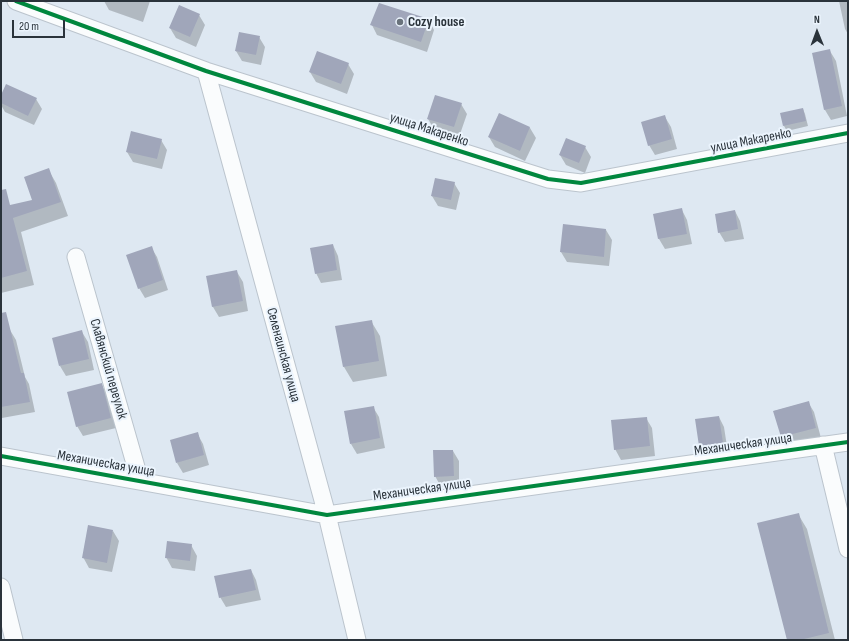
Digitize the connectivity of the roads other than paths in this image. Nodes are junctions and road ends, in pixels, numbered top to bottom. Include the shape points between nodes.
1 (16, 1) edge
2 (206, 71) junction
3 (848, 133) edge
4 (76, 257) dead end
5 (848, 442) edge
6 (823, 445) junction
7 (1, 456) edge
8 (140, 481) junction
9 (327, 515) junction
10 (848, 550) edge
11 (1, 587) edge
12 (14, 640) edge
13 (357, 640) edge

1 - 2 street, улица Макаренко
2 - 3 street, улица Макаренко via 548,179 581,183
2 - 9 street, Селенгинская улица
4 - 8 street, Славянский переулок
5 - 6 street, Механическая улица
6 - 9 street, Механическая улица
6 - 10 street
7 - 8 street, Механическая улица
8 - 9 street, Механическая улица
9 - 13 street, Селенгинская улица
11 - 12 street

